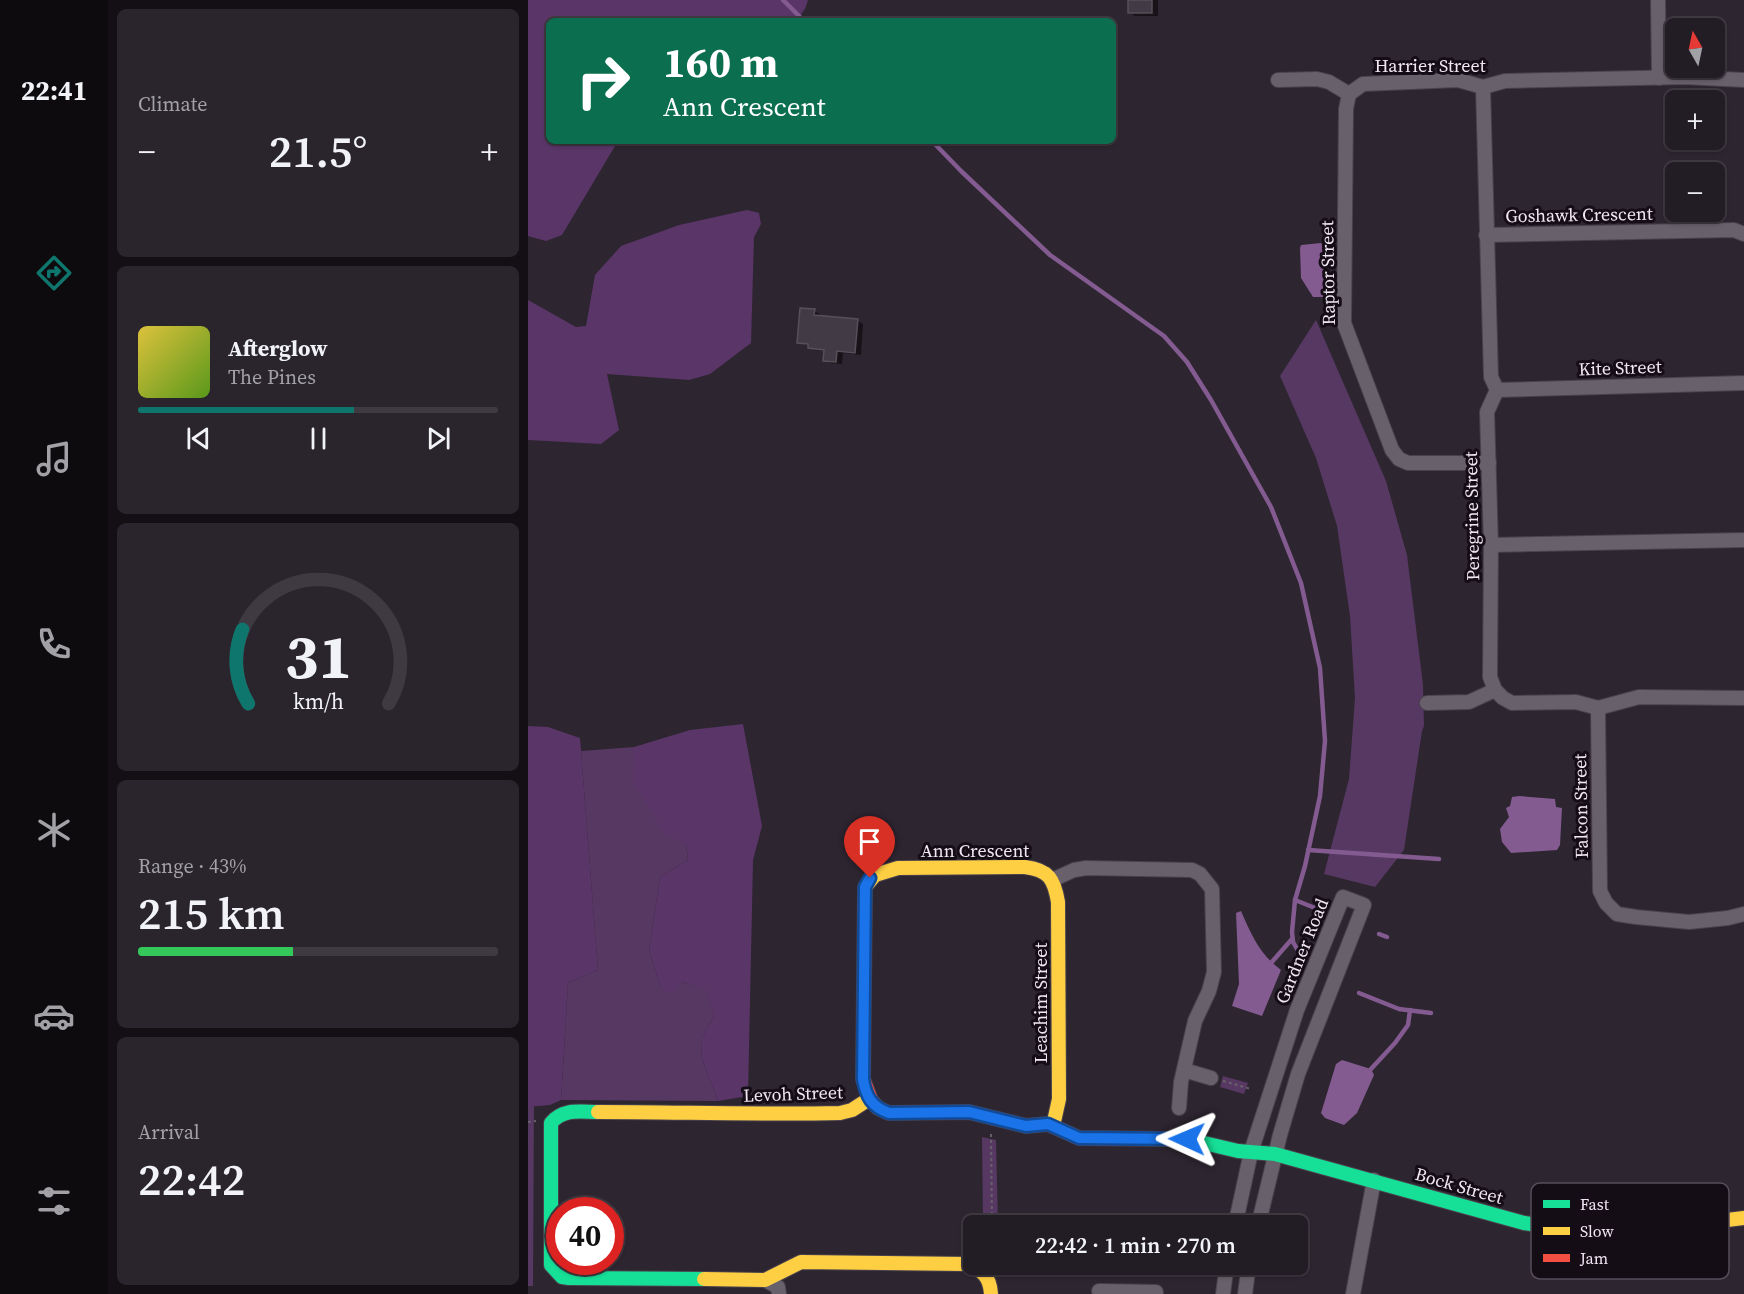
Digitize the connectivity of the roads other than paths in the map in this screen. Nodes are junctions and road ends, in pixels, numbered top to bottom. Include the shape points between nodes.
1 (1658, 0) edge
2 (1659, 78) junction
3 (1278, 80) dead end
4 (1744, 80) edge
5 (1483, 87) junction
6 (1349, 94) junction
7 (1744, 234) edge
8 (1486, 235) junction
9 (1744, 383) edge
10 (1497, 390) junction
11 (1489, 463) junction
12 (1744, 540) edge
13 (1491, 545) junction
14 (1495, 690) junction
15 (1744, 698) edge
16 (1427, 703) dead end
17 (1598, 708) junction
18 (1052, 880) junction
19 (1744, 915) edge
20 (1184, 1070) junction
21 (1211, 1078) road end
22 (869, 1099) junction
23 (1179, 1108) dead end
24 (1053, 1126) junction
25 (1251, 1152) junction
26 (1275, 1154) junction
27 (1374, 1180) junction
28 (1237, 1215) edge
29 (1261, 1215) edge
30 (1744, 1218) edge
31 (1729, 1220) edge
32 (1531, 1224) edge
33 (1226, 1275) edge
34 (1248, 1275) edge
35 (765, 1280) junction
36 (1099, 1291) dead end
37 (1156, 1292) dead end
38 (1125, 1293) edge
39 (779, 1294) edge
40 (991, 1294) edge
41 (1223, 1294) edge
42 (1245, 1294) edge
43 (1353, 1294) edge

1 - 2 street
2 - 4 street, Harrier Street
2 - 5 street, Harrier Street via 1505,81
3 - 6 street via 1317,79
5 - 6 street, Harrier Street via 1458,80 1363,84
5 - 8 street
6 - 11 street, Raptor Street via 1344,323 1392,450 1408,463
7 - 8 street, Goshawk Crescent via 1734,230
8 - 10 street via 1491,377
9 - 10 street, Kite Street
10 - 11 street, Peregrine Street via 1487,412
11 - 13 street, Peregrine Street
12 - 13 street
13 - 14 street, Peregrine Street via 1490,677
14 - 16 street via 1469,702
14 - 17 street via 1512,703 1576,702
15 - 17 street via 1639,697
17 - 19 street, Falcon Street via 1600,891 1606,903 1617,914 1673,922
18 - 20 street via 1086,868 1192,870 1208,882 1214,898 1214,972 1194,1022
18 - 22 street, Ann Crescent via 1044,871 1025,867 898,868 870,878 865,887 863,1079
18 - 24 street, Leachim Street via 1058,902 1059,1099
20 - 21 street
20 - 23 street
22 - 24 street, Levoh Street via 889,1113 969,1112 1026,1126
22 - 35 street, Levoh Street via 840,1113 565,1112 551,1123 551,1265 562,1277
24 - 25 street, Levoh Street via 1079,1138 1187,1139
25 - 26 street, Levoh Street
25 - 26 street, Gardner Road via 1298,1010 1343,897 1364,905 1298,1074
25 - 28 street, Gardner Road
26 - 27 street, Bock Street
26 - 29 street, Gardner Road
27 - 32 street, Bock Street
27 - 43 street
30 - 31 street, Bock Street
33 - 41 street
34 - 42 street
35 - 39 street via 778,1287
35 - 40 street via 801,1263 966,1264 982,1269
36 - 38 street
37 - 38 street

